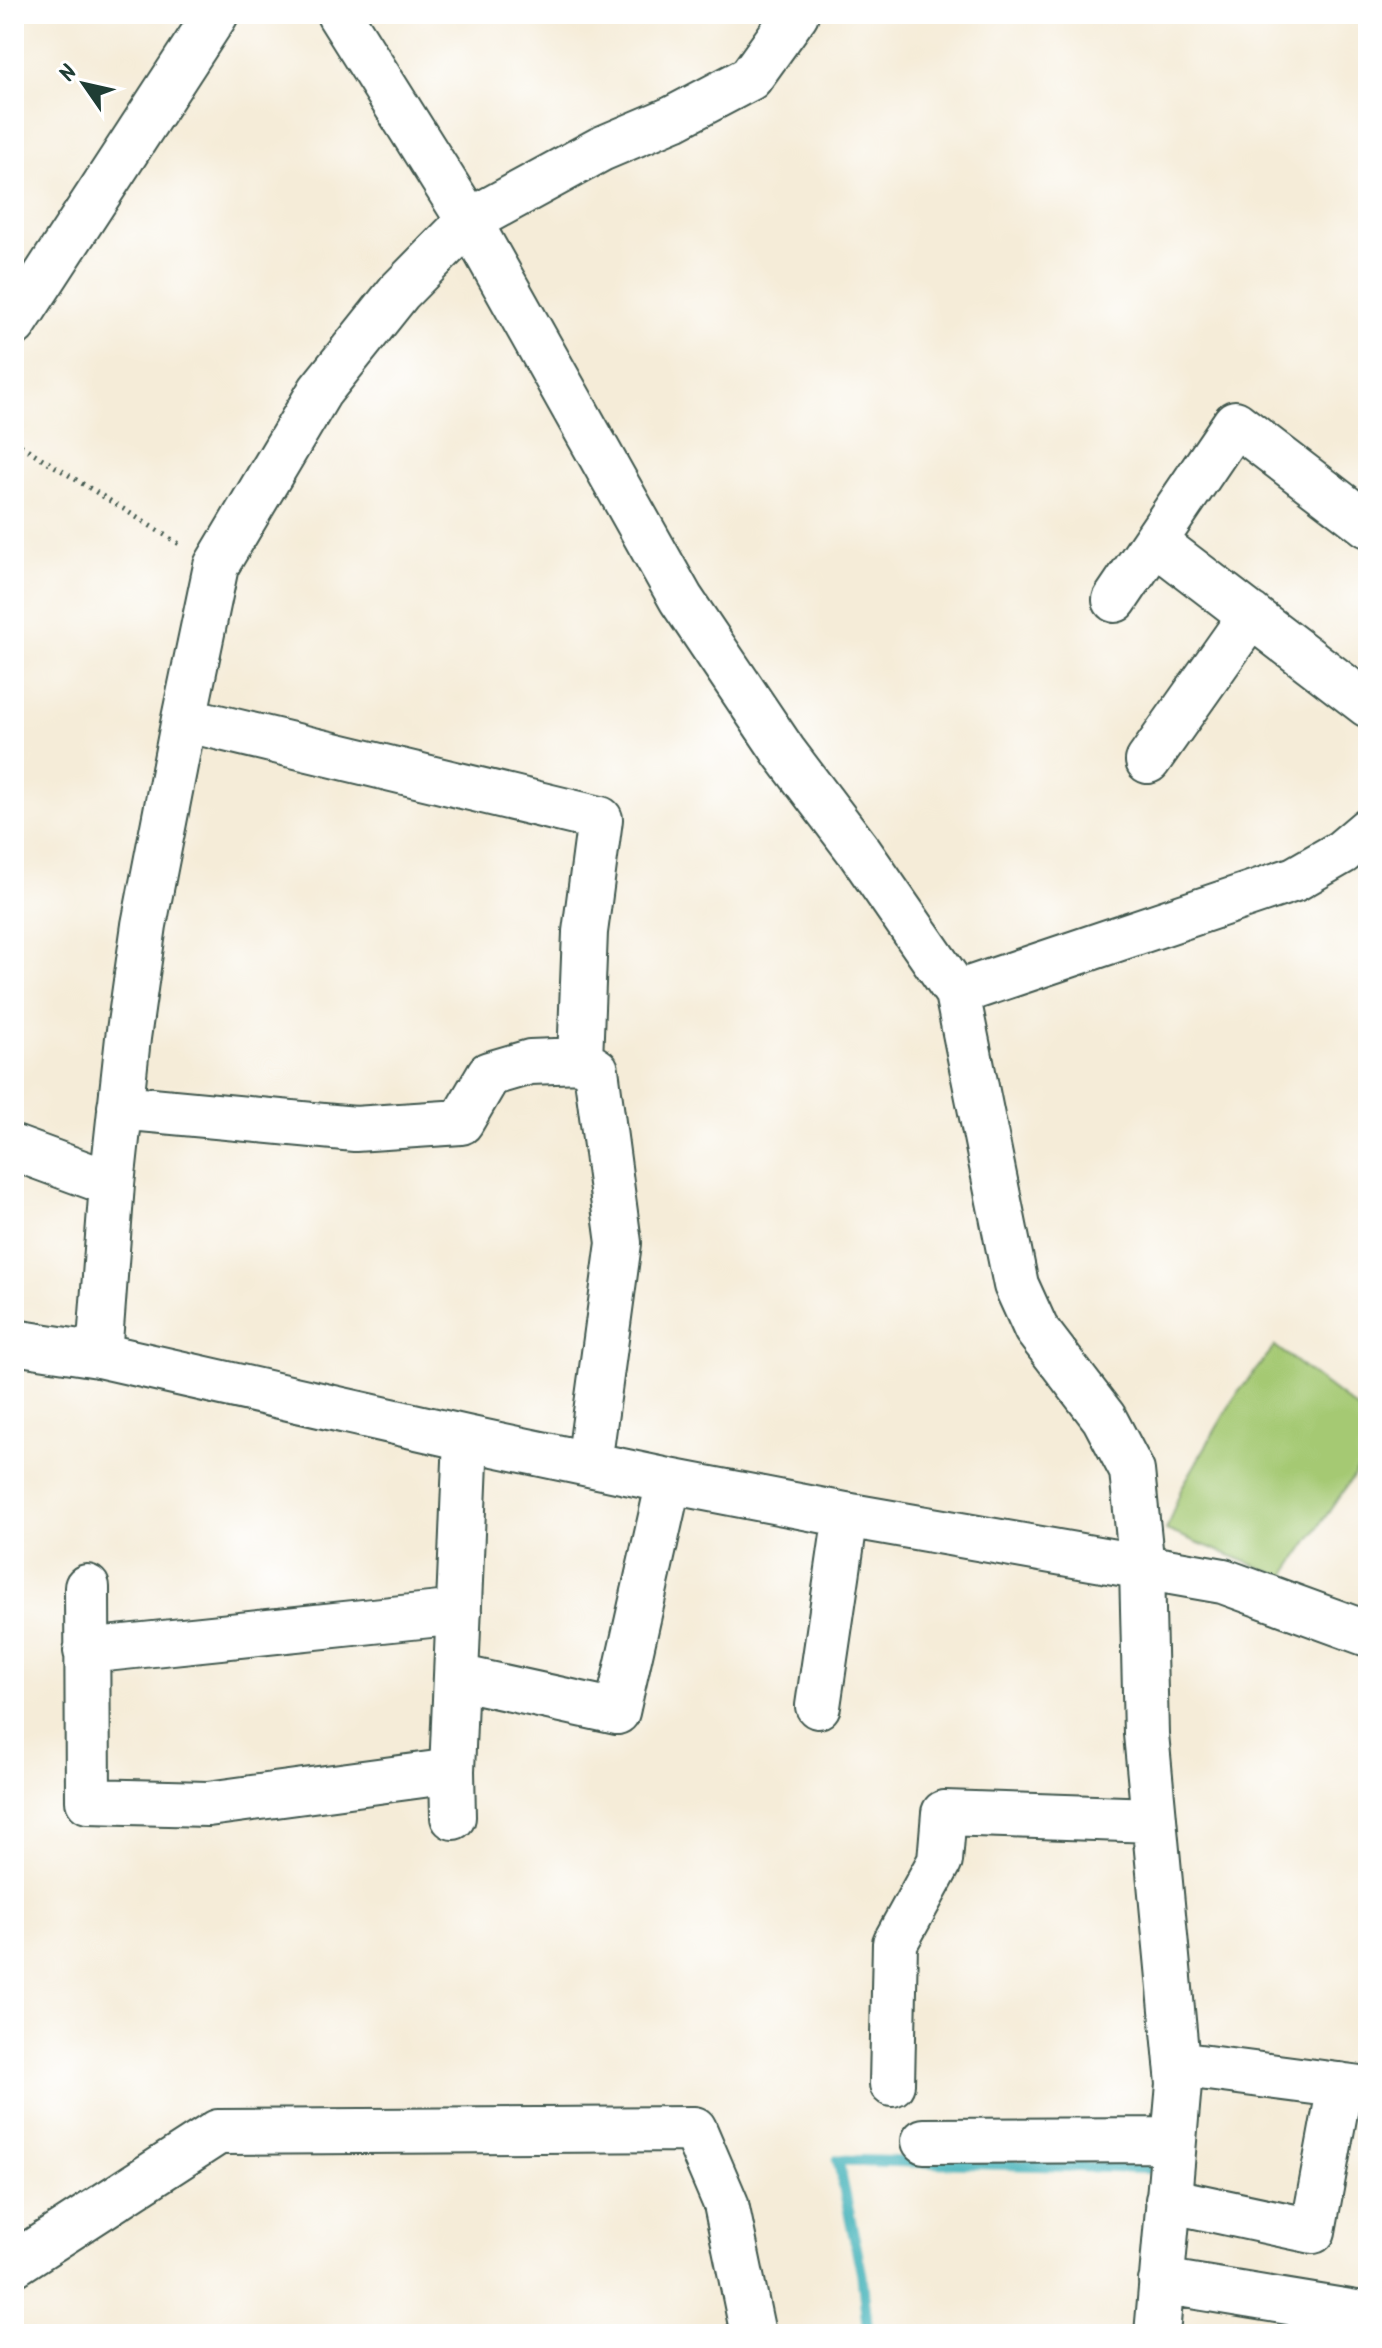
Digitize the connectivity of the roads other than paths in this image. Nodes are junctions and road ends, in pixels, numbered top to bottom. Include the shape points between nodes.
1 (216, 14) edge
2 (339, 14) edge
3 (796, 14) edge
4 (469, 221) junction
5 (14, 324) edge
6 (1368, 525) edge
7 (1155, 542) junction
8 (1115, 600) dead end
9 (1251, 615) junction
10 (1368, 705) edge
11 (184, 719) junction
12 (1148, 761) dead end
13 (1368, 830) edge
14 (957, 993) junction
15 (580, 1060) junction
16 (120, 1107) junction
17 (14, 1148) edge
18 (112, 1184) junction
19 (14, 1342) edge
20 (99, 1355) junction
21 (466, 1438) junction
22 (589, 1464) junction
23 (669, 1481) junction
24 (846, 1515) junction
25 (1142, 1568) junction
26 (87, 1587) dead end
27 (459, 1612) junction
28 (1368, 1634) edge
29 (86, 1651) junction
30 (457, 1677) junction
31 (818, 1706) dead end
32 (452, 1771) junction
33 (453, 1817) dead end
34 (1154, 1820) junction
35 (1177, 2064) junction
36 (892, 2084) dead end
37 (1354, 2087) edge
38 (1174, 2140) junction
39 (924, 2141) dead end
40 (1168, 2200) junction
41 (14, 2264) edge
42 (1161, 2281) junction
43 (1368, 2315) edge
44 (753, 2334) edge
45 (1157, 2334) edge

1 - 5 street
2 - 4 street
3 - 4 street via 750,78 601,149
4 - 11 street via 399,292 320,391 216,566
4 - 14 street via 681,599
6 - 7 street via 1235,423
7 - 8 street
7 - 9 street
9 - 10 street
9 - 12 street
11 - 15 street via 600,819 585,932
11 - 16 street via 144,925
13 - 14 street via 1295,879
14 - 25 street via 1016,1285 1036,1329 1104,1418 1132,1471
15 - 16 street via 530,1062 489,1074 461,1122 355,1129
15 - 22 street via 596,1070 619,1243
16 - 18 street
17 - 18 street
18 - 20 street
19 - 20 street
20 - 21 street
21 - 22 street
21 - 27 street
22 - 23 street
23 - 24 street
23 - 30 street via 617,1712
24 - 25 street
24 - 31 street
25 - 28 street via 1223,1581
25 - 34 street
26 - 29 street
27 - 29 street
27 - 30 street
29 - 32 street via 88,1801 208,1804
30 - 32 street
32 - 33 street
34 - 35 street
34 - 36 street via 944,1813 940,1861 895,1943
35 - 37 street
35 - 38 street
37 - 40 street via 1313,2231
38 - 39 street
38 - 40 street
40 - 42 street
41 - 44 street via 218,2132 694,2129 726,2204
42 - 43 street
42 - 45 street

